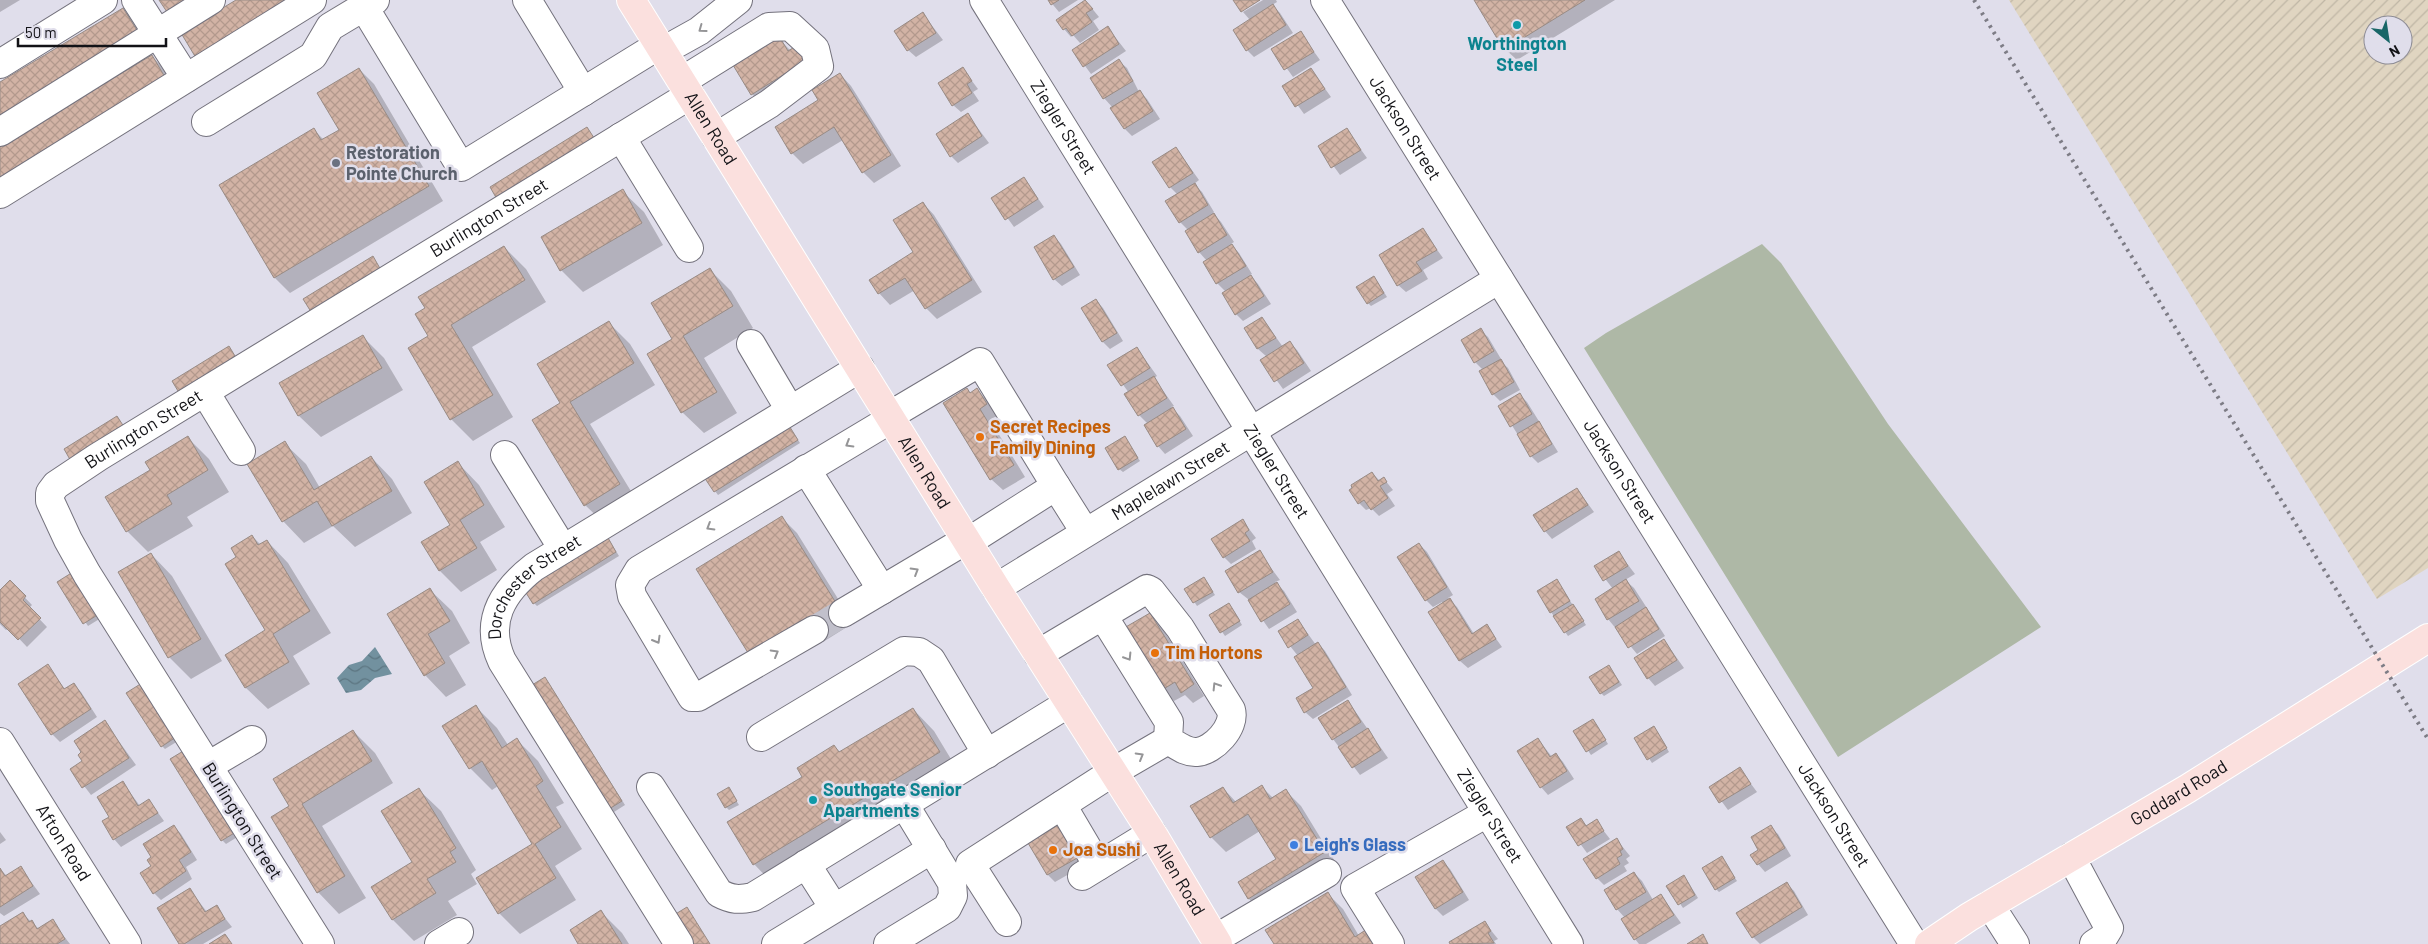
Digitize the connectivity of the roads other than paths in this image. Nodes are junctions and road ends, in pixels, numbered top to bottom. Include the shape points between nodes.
1 (103, 0) edge
2 (136, 0) edge
3 (211, 0) edge
4 (312, 0) edge
5 (528, 0) edge
6 (631, 0) edge
7 (738, 0) edge
8 (984, 0) edge
9 (1325, 0) edge
10 (370, 3) edge
11 (158, 33) junction
12 (661, 48) junction
13 (0, 64) edge
14 (186, 78) junction
15 (686, 88) junction
16 (583, 92) junction
17 (206, 122) dead end
18 (0, 132) edge
19 (621, 137) junction
20 (716, 137) junction
21 (0, 194) edge
22 (689, 248) dead end
23 (1499, 279) junction
24 (751, 344) dead end
25 (860, 368) junction
26 (205, 392) junction
27 (790, 410) junction
28 (890, 417) junction
29 (1251, 431) junction
30 (241, 451) dead end
31 (505, 455) dead end
32 (806, 469) junction
33 (1056, 486) junction
34 (1085, 532) junction
35 (967, 541) junction
36 (564, 549) junction
37 (996, 588) junction
38 (882, 590) junction
39 (843, 613) tunnel mouth
40 (1102, 616) junction
41 (814, 630) tunnel mouth
42 (2428, 638) edge
43 (1038, 654) junction
44 (1069, 703) junction
45 (1168, 731) junction
46 (761, 737) dead end
47 (252, 740) dead end
48 (0, 742) edge
49 (987, 754) junction
50 (208, 766) junction
51 (1113, 772) junction
52 (651, 787) dead end
53 (904, 804) junction
54 (1062, 805) junction
55 (1487, 812) junction
56 (1152, 833) junction
57 (932, 849) junction
58 (2071, 857) junction
59 (806, 864) junction
60 (1327, 873) dead end
61 (1990, 905) junction
62 (834, 908) junction
63 (1007, 922) dead end
64 (1217, 942) edge
65 (127, 944) edge
66 (320, 944) edge
67 (679, 944) edge
68 (776, 944) edge
69 (888, 944) edge
70 (1390, 944) edge
71 (1569, 944) edge
72 (1914, 944) edge
73 (1929, 944) edge
74 (2015, 944) edge
75 (2094, 944) edge

1 - 13 street
2 - 11 street
3 - 11 street
4 - 14 street
5 - 16 street
6 - 12 main road, Allen Road
7 -> 12 street via 699,31
8 - 29 street, Ziegler Street
9 - 23 street, Jackson Street
10 - 16 street via 461,167
10 - 17 street via 330,27 313,56
11 - 14 street
11 - 18 street
12 - 15 main road, Allen Road
12 - 16 street
14 - 21 street
15 - 19 street, Burlington Street
15 - 20 main road, Allen Road
15 - 20 street, Burlington Street via 769,27 790,26 815,49 820,66 769,104
19 - 22 street
19 - 26 street, Burlington Street
20 - 25 main road, Allen Road
23 - 29 street, Maplelawn Street
23 - 72 street, Jackson Street
24 - 27 street
25 - 27 street, Dorchester Street
25 - 28 main road, Allen Road
26 - 30 street
26 - 50 street, Burlington Street via 56,484 50,493 50,501 87,574
27 - 36 street, Dorchester Street
28 -> 32 street
28 - 33 street via 980,362
28 - 35 main road, Allen Road
29 - 34 street, Maplelawn Street
29 - 55 street, Ziegler Street
31 - 36 street
32 - 38 street
32 -> 41 street via 639,570 630,585 632,596 692,698
33 - 34 street
33 - 35 street
34 - 37 street, Maplelawn Street
35 - 37 main road, Allen Road
38 -> 35 street
36 - 67 street, Dorchester Street via 522,576 500,604 494,628 496,646 502,661
37 - 43 main road, Allen Road
38 - 39 street
40 - 43 street
40 -> 45 street
45 -> 40 street via 1178,723 1190,733 1198,734 1231,721 1231,710 1154,593 1147,589
42 - 58 main road, Goddard Road via 2187,789
43 - 44 main road, Allen Road
44 - 49 street
44 - 51 main road, Allen Road
51 -> 45 street
46 - 49 street via 904,651 919,652 931,660
47 - 50 street
48 - 65 street, Afton Road
49 - 53 street
50 - 66 street, Burlington Street
51 - 54 street
51 - 56 main road, Allen Road
52 - 59 street via 719,893 732,900 752,897
53 - 57 street
53 - 59 street
54 - 56 street via 1090,871
54 - 63 street via 970,864
55 - 70 street via 1355,888
55 - 71 street, Ziegler Street
56 - 64 main road, Allen Road
57 - 62 street
57 - 69 street via 952,883 954,896 947,908
58 - 61 main road, Goddard Road
58 - 75 street via 2109,928
59 - 62 street
60 - 64 street
61 - 73 main road, Goddard Road
61 - 74 street
62 - 68 street

